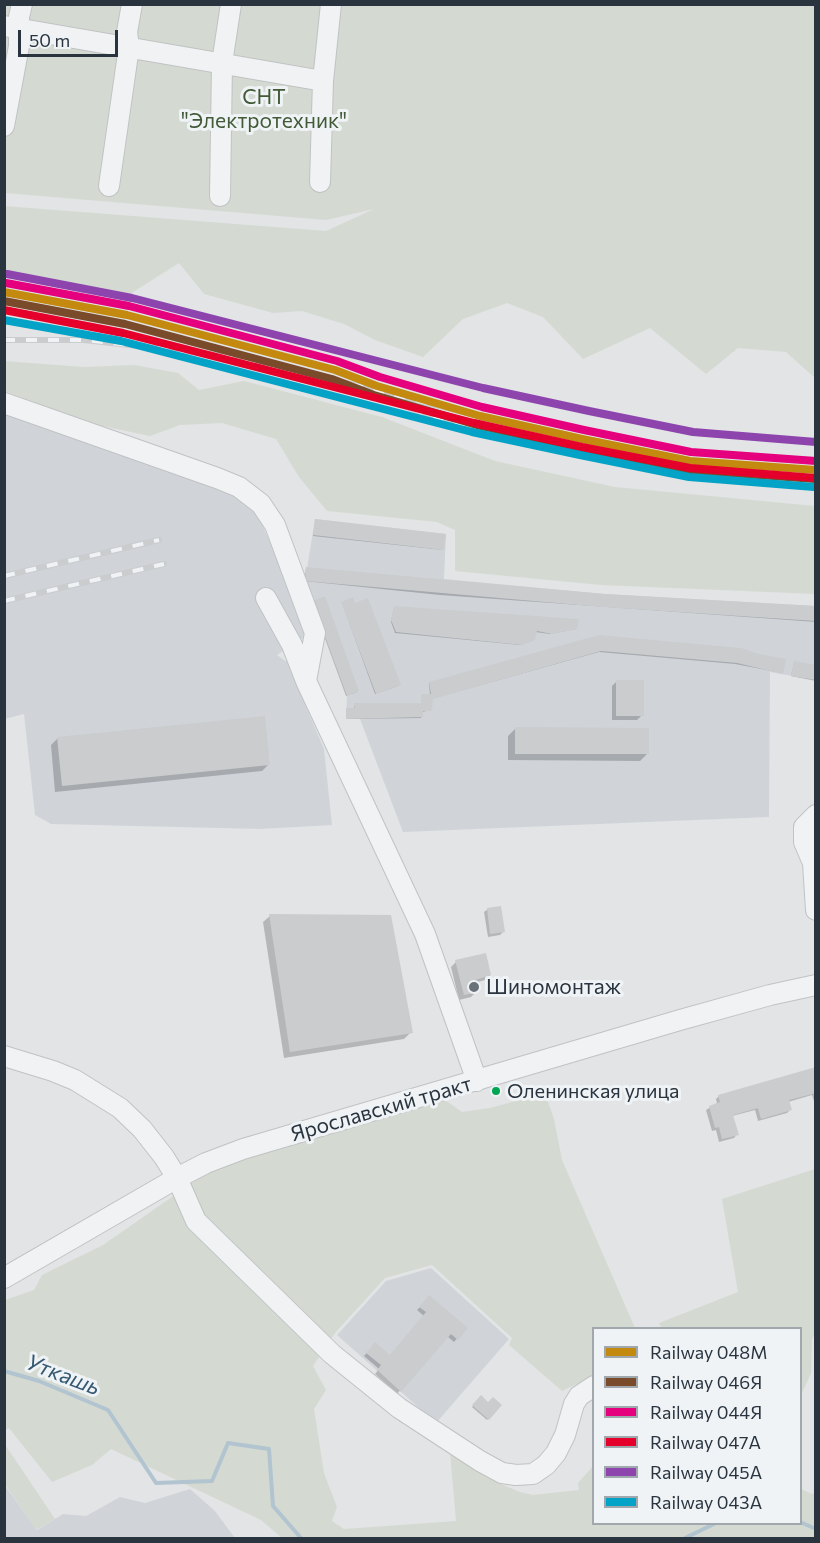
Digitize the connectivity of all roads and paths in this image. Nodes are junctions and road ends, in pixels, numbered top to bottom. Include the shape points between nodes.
1 (22, 4) edge
2 (132, 4) edge
3 (231, 4) edge
4 (331, 4) edge
5 (12, 27) edge
6 (129, 47) junction
7 (222, 63) junction
8 (322, 81) junction
9 (4, 126) edge
10 (321, 182) dead end
11 (109, 186) dead end
12 (220, 196) dead end
13 (4, 403) edge
14 (266, 598) dead end
15 (306, 681) junction
16 (816, 815) edge
17 (814, 862) edge
18 (816, 910) edge
19 (816, 985) edge
20 (4, 1056) edge
21 (477, 1081) junction
22 (177, 1178) junction
23 (4, 1278) edge
24 (592, 1387) edge

1 - 5 street
2 - 6 street via 127,32
3 - 7 street
4 - 8 street
5 - 6 street
5 - 9 street via 19,46
6 - 7 street
6 - 11 street
7 - 8 street
7 - 12 street
8 - 10 street
13 - 15 street via 217,478 239,487 261,504 275,525 315,633
14 - 15 street via 292,645
15 - 21 street via 425,934
16 - 17 street via 804,827 804,842
17 - 18 street
19 - 21 street, Ярославский тракт via 735,1004
20 - 22 street via 75,1080 120,1108 142,1129
21 - 22 street, Ярославский тракт via 243,1149
22 - 23 street, Ярославский тракт
22 - 24 street via 196,1221 332,1354 399,1408 502,1473 533,1474 546,1465 565,1435 574,1404

